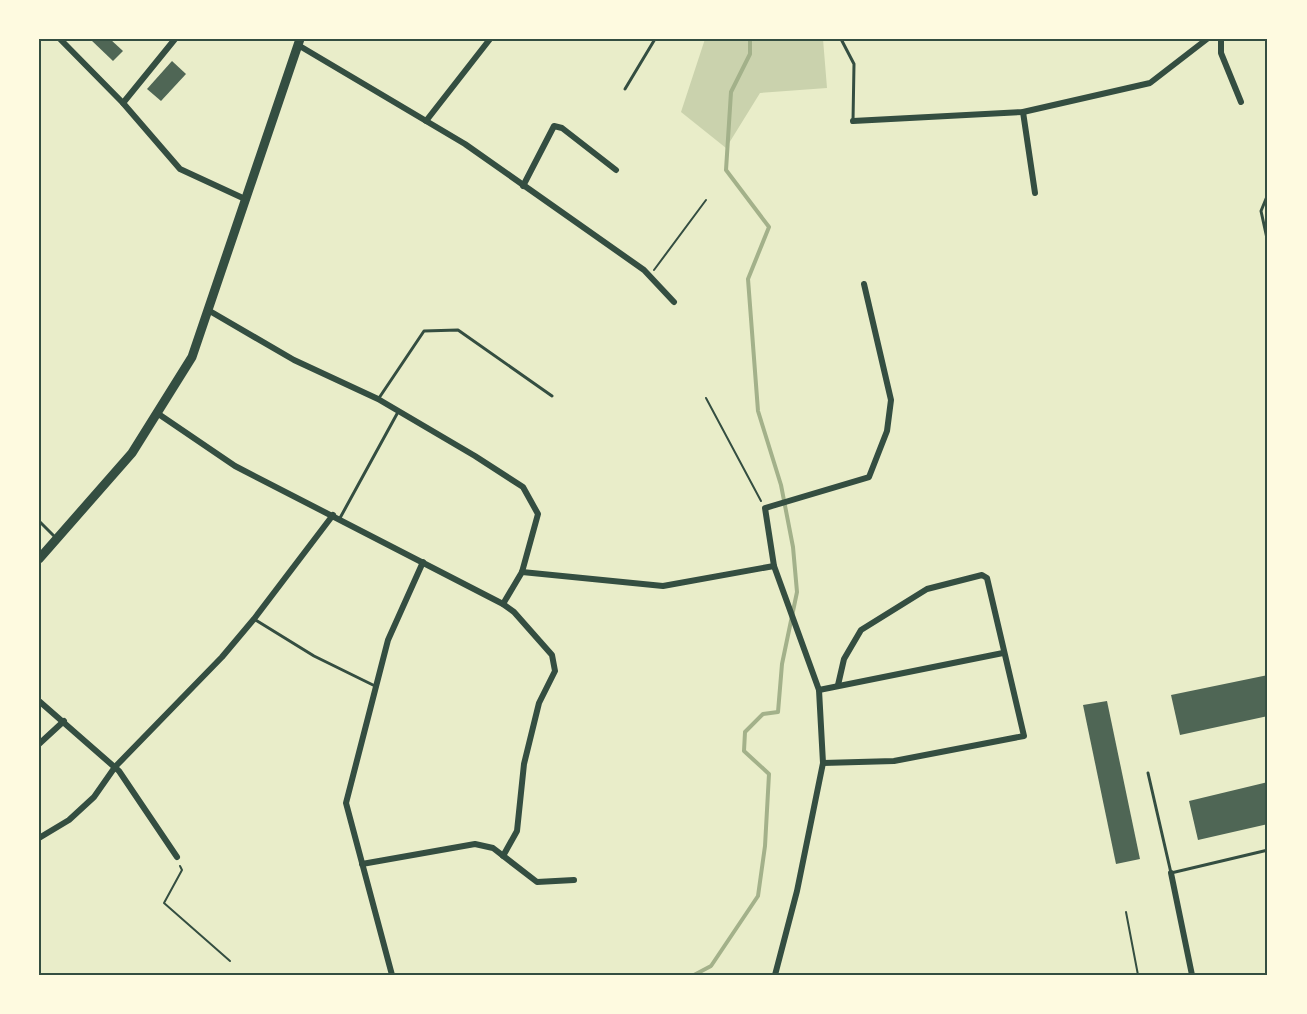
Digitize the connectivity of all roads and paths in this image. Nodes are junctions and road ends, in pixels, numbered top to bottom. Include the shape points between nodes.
1 (60, 39) edge
2 (175, 39) edge
3 (490, 39) edge
4 (655, 39) edge
5 (841, 39) edge
6 (1207, 39) edge
7 (1221, 39) edge
8 (299, 42) edge
9 (625, 89) dead end
10 (1241, 102) dead end
11 (123, 103) junction
12 (1023, 112) junction
13 (426, 122) junction
14 (853, 122) joint
15 (616, 170) dead end
16 (523, 186) junction
17 (1035, 193) dead end
18 (1268, 194) edge
19 (245, 199) junction
20 (706, 200) dead end
21 (1268, 243) edge
22 (650, 276) junction
23 (864, 284) dead end
24 (674, 302) dead end
25 (208, 310) junction
26 (552, 396) dead end
27 (706, 398) dead end
28 (378, 399) junction
29 (399, 410) junction
30 (157, 413) junction
31 (765, 508) junction
32 (333, 515) junction
33 (340, 518) junction
34 (39, 521) edge
35 (57, 539) junction
36 (39, 559) edge
37 (423, 562) junction
38 (774, 566) junction
39 (522, 572) junction
40 (503, 604) junction
41 (254, 620) junction
42 (1003, 652) junction
43 (838, 685) junction
44 (375, 686) junction
45 (819, 690) junction
46 (39, 701) edge
47 (64, 721) junction
48 (39, 744) edge
49 (823, 763) junction
50 (114, 767) junction
51 (1148, 773) dead end
52 (39, 838) edge
53 (1268, 850) edge
54 (503, 856) junction
55 (177, 857) joint
56 (362, 864) junction
57 (1171, 873) junction
58 (574, 880) dead end
59 (1126, 912) dead end
60 (230, 961) dead end
61 (392, 975) edge
62 (775, 975) edge
63 (1138, 975) edge
64 (1192, 975) edge

1 - 11 street
2 - 11 street
3 - 13 street
4 - 9 lane
5 - 14 lane via 854,64
6 - 12 street via 1150,83
7 - 10 street via 1221,53
8 - 13 street
8 - 19 main road
11 - 19 street via 180,169
12 - 14 street
12 - 17 street
13 - 16 street via 465,144
15 - 16 street via 554,126
16 - 22 street
18 - 21 lane via 1261,211
19 - 25 main road
20 - 22 path
22 - 24 street
23 - 31 street via 891,400 887,431 868,477
25 - 28 street via 294,360
25 - 30 main road via 192,357
26 - 28 lane via 458,330 424,332
27 - 31 path
28 - 29 street
29 - 33 lane
29 - 39 street via 523,487 538,514
30 - 32 street via 235,466
30 - 35 main road via 132,453
31 - 38 street
32 - 33 street
32 - 41 street
33 - 37 street
34 - 35 lane
35 - 36 main road
37 - 40 street
37 - 44 street via 388,640
38 - 39 street via 663,586
38 - 45 street
39 - 40 street
40 - 54 street via 552,656 555,671 539,703 524,764 517,831
41 - 44 lane
41 - 50 street
42 - 43 street
42 - 43 street via 987,578 982,575 927,589 861,630 844,659
42 - 49 street via 1024,736 894,761
43 - 45 street
44 - 56 street via 346,803
45 - 49 street
46 - 47 street
47 - 48 street
47 - 50 street
49 - 62 street
50 - 52 street via 94,797 69,820
50 - 55 street
51 - 57 lane
53 - 57 lane
54 - 56 street via 493,848 475,844
54 - 58 street via 537,882
55 - 60 path via 182,870 164,903
56 - 61 street
57 - 64 street
59 - 63 path

